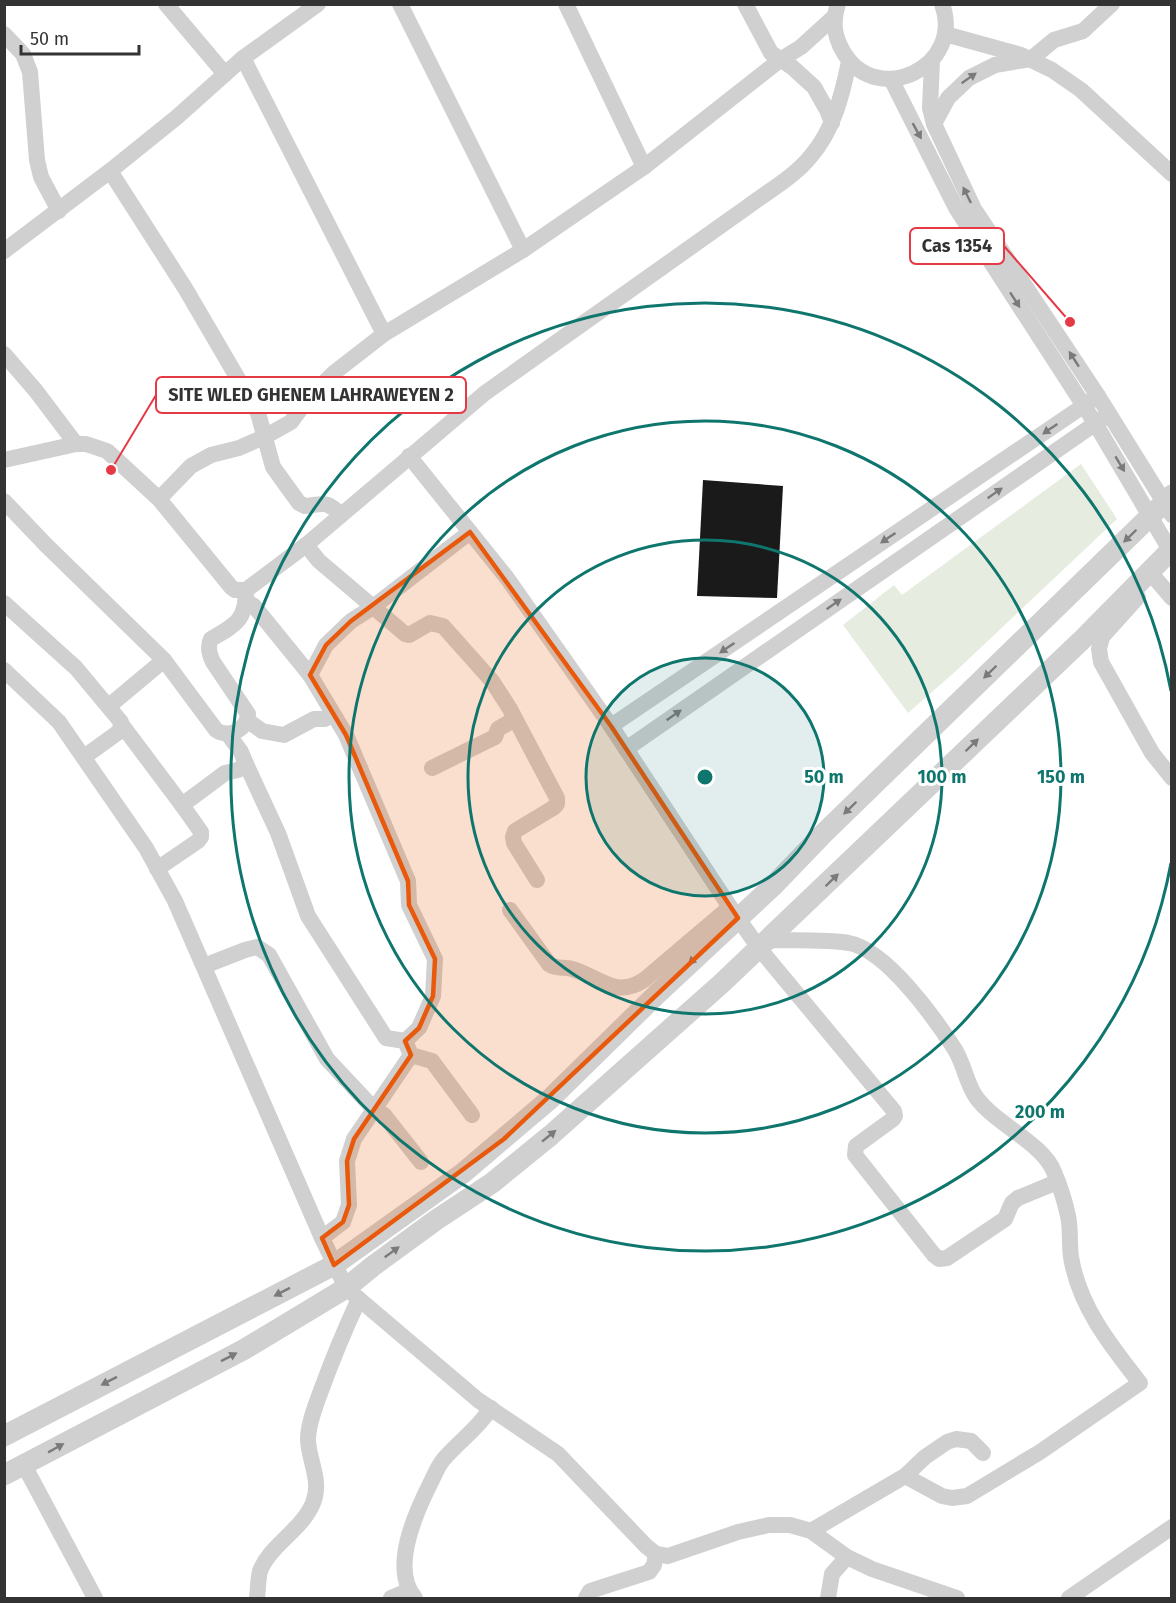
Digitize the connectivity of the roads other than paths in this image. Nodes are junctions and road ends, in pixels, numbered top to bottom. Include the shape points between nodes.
1 (166, 4) edge
2 (318, 4) edge
3 (400, 4) edge
4 (566, 4) edge
5 (745, 4) edge
6 (942, 4) edge
7 (1112, 4) edge
8 (836, 11) edge
9 (4, 34) edge
10 (945, 34) junction
11 (243, 58) junction
12 (1031, 59) junction
13 (780, 60) junction
14 (932, 61) junction
15 (849, 62) junction
16 (225, 74) junction
17 (891, 79) junction
18 (832, 123) junction
19 (934, 124) junction
20 (644, 167) junction
21 (110, 171) junction
22 (1172, 174) edge
23 (58, 211) junction
24 (523, 250) junction
25 (4, 251) edge
26 (384, 334) junction
27 (4, 354) edge
28 (1091, 400) junction
29 (1102, 418) junction
30 (266, 436) junction
31 (76, 444) junction
32 (409, 456) junction
33 (4, 460) edge
34 (159, 499) junction
35 (4, 501) edge
36 (1164, 507) edge
37 (341, 515) junction
38 (470, 532) junction
39 (306, 545) junction
40 (1171, 550) edge
41 (1152, 575) junction
42 (246, 595) junction
43 (1172, 598) edge
44 (4, 603) edge
45 (372, 607) junction
46 (164, 660) junction
47 (4, 670) edge
48 (310, 675) junction
49 (109, 705) junction
50 (332, 714) junction
51 (515, 719) junction
52 (248, 720) junction
53 (122, 725) junction
54 (611, 726) junction
55 (228, 734) junction
56 (626, 749) junction
57 (84, 757) junction
58 (246, 764) junction
59 (432, 768) dead end
60 (1172, 778) edge
61 (182, 805) junction
62 (157, 868) junction
63 (537, 880) dead end
64 (510, 910) dead end
65 (734, 913) junction
66 (763, 944) junction
67 (204, 966) junction
68 (408, 1048) junction
69 (374, 1109) junction
70 (472, 1115) dead end
71 (421, 1162) dead end
72 (1058, 1182) junction
73 (322, 1238) junction
74 (334, 1265) junction
75 (352, 1294) junction
76 (491, 1408) junction
77 (4, 1436) edge
78 (983, 1453) dead end
79 (24, 1466) junction
80 (4, 1475) edge
81 (905, 1476) junction
82 (1172, 1527) edge
83 (811, 1531) junction
84 (656, 1554) junction
85 (847, 1557) junction
86 (925, 1593) edge
87 (412, 1595) edge
88 (95, 1599) edge
89 (257, 1599) edge
90 (391, 1599) edge
91 (586, 1599) edge
92 (828, 1599) edge
93 (957, 1599) edge
94 (1069, 1599) edge

1 - 16 street
2 - 11 street
3 - 24 street
4 - 20 street
5 - 13 street via 768,48
6 - 10 street
7 - 12 street via 1083,31 1054,40
8 - 13 street via 801,47
8 - 15 street via 837,41
9 - 23 street via 23,54 30,72 37,160
10 - 12 street
10 - 14 street
11 - 16 street
11 - 26 street
19 -> 12 street via 948,98 969,78 995,65
12 - 22 street via 1081,90
13 - 18 street via 814,87
13 - 20 street
14 - 17 street via 920,71
14 - 19 street via 930,108
15 - 17 street via 868,75
15 - 18 street
16 - 21 street
17 -> 28 street via 956,207
18 - 32 street via 811,156 783,181 485,393
28 -> 19 street via 974,209
20 - 24 street
21 - 23 street
21 - 30 street via 215,338 258,413
23 - 25 street
24 - 26 street
26 - 30 street via 335,372 291,422
27 - 31 street
28 - 29 street
28 -> 54 street
29 - 36 street
56 -> 29 street
30 - 34 street via 191,466
30 - 37 street via 273,467 299,502 305,506 322,502
31 - 33 street
31 - 34 street via 107,451
32 - 37 street
32 - 38 street
34 - 42 street via 231,587
35 - 46 street
36 - 40 street
36 -> 65 street
37 - 39 street
38 - 45 street
38 - 54 street
39 - 42 street
39 - 45 street
40 - 41 street
41 - 43 street
41 - 60 street via 1102,637 1099,649 1101,662 1146,743
66 -> 41 street
42 - 48 street
42 - 52 street via 240,620 211,639 208,648 213,662 245,706
44 - 49 street via 76,668
45 - 48 street via 326,645
45 - 51 street via 405,634 430,624 443,626 492,681
46 - 49 street
46 - 55 street via 216,730
47 - 57 street via 58,722
48 - 50 street
49 - 53 street
50 - 52 street via 284,735 262,730
50 - 68 street via 346,735 408,881 409,905 435,959 433,996
51 - 59 street via 498,729 495,736
51 - 63 street via 557,798 553,808 515,831 513,837
52 - 55 street
53 - 57 street via 120,731
53 - 61 street
54 - 56 street
55 - 58 street
56 - 65 street
57 - 62 street
58 - 61 street via 225,772
58 - 68 street via 278,833 308,916 386,1038
61 - 62 street via 201,837
62 - 67 street
64 - 65 street via 549,964 624,988 644,980
65 - 66 street
65 -> 74 street via 657,994 504,1139
66 - 72 street via 851,944 884,962 919,1000 955,1049 976,1097 1038,1150
66 - 72 street via 895,1113 893,1119 856,1146 855,1155 933,1255 946,1258 1005,1219 1018,1198
75 -> 66 street via 372,1266 492,1183 551,1135
67 - 69 street via 257,947 270,955 327,1059
67 - 73 street
68 - 69 street
68 - 70 street via 432,1061
69 - 71 street via 384,1115
69 - 73 street via 354,1139 347,1161 349,1205 343,1222
72 - 81 street via 1080,1290 1095,1323 1140,1383 1040,1452 967,1496 942,1496
73 - 74 street
74 - 75 street
74 -> 77 street
75 - 76 street
79 -> 75 street
75 - 89 street via 310,1422 308,1441 317,1480 314,1498 297,1527 260,1571
76 - 84 street via 558,1454
76 - 87 street via 480,1425 442,1461 415,1515 404,1556
78 - 81 street via 971,1441 956,1439 925,1457
79 - 80 street
79 - 88 street
81 - 83 street
82 - 94 street
83 - 84 street via 769,1525 668,1556
83 - 85 street
84 - 91 street via 649,1572 590,1591
85 - 86 street
85 - 92 street via 832,1574
86 - 93 street
87 - 90 street

